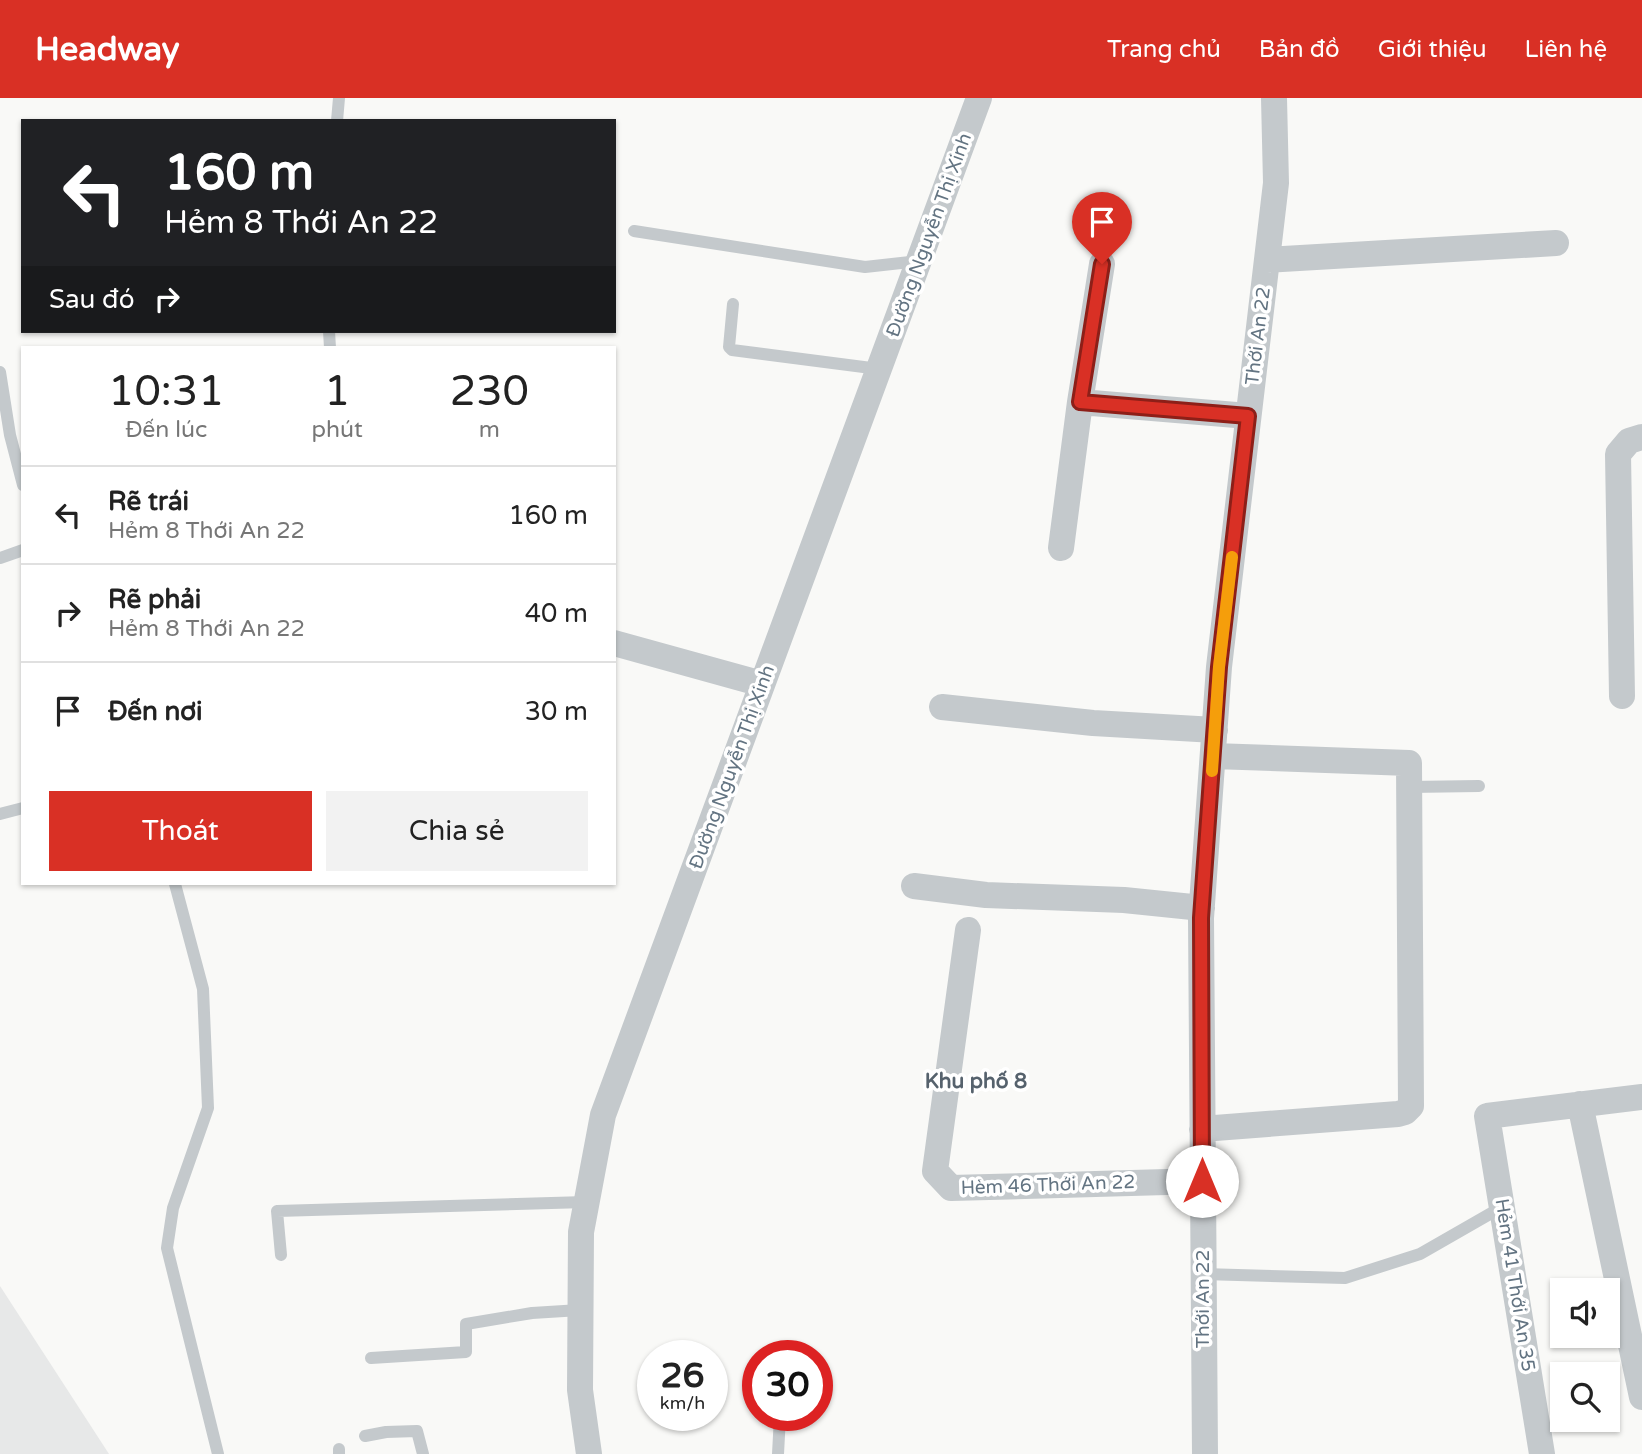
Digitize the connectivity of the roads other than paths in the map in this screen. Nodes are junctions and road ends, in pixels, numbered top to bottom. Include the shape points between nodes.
1 (339, 98) edge
2 (979, 98) edge
3 (1274, 98) edge
4 (337, 119) edge
5 (634, 231) dead end
6 (1556, 243) dead end
7 (1267, 260) junction
8 (920, 261) junction
9 (1102, 264) dead end
10 (733, 304) dead end
11 (880, 369) junction
12 (0, 372) edge
13 (1080, 402) junction
14 (1248, 416) junction
15 (5, 435) edge
16 (1642, 437) edge
17 (21, 479) edge
18 (1061, 548) dead end
19 (21, 551) edge
20 (0, 558) edge
21 (616, 644) edge
22 (762, 684) junction
23 (1622, 696) dead end
24 (942, 707) dead end
25 (1215, 730) junction
26 (1213, 756) junction
27 (1479, 786) dead end
28 (1409, 787) junction
29 (21, 809) edge
30 (0, 814) edge
31 (175, 885) edge
32 (914, 886) dead end
33 (1202, 908) junction
34 (968, 930) dead end
35 (1642, 1097) edge
36 (1580, 1104) junction
37 (1202, 1129) junction
38 (1202, 1181) junction
39 (586, 1202) junction
40 (1502, 1207) junction
41 (281, 1255) dead end
42 (1203, 1274) junction
43 (580, 1310) junction
44 (371, 1358) dead end
45 (1642, 1397) edge
46 (779, 1431) edge
47 (365, 1436) dead end
48 (218, 1454) edge
49 (423, 1454) edge
50 (589, 1454) edge
51 (778, 1454) edge
52 (1205, 1454) edge
53 (1542, 1454) edge

1 - 4 lane
2 - 8 street, Đường Nguyễn Thị Xinh
3 - 7 street, Thới An 22 via 1276,183
5 - 8 lane via 865,267
6 - 7 street
7 - 14 street, Thới An 22
8 - 11 street, Đường Nguyễn Thị Xinh
9 - 13 street
10 - 11 lane via 732,350
11 - 22 street, Đường Nguyễn Thị Xinh
12 - 15 lane
13 - 14 street
13 - 18 street
14 - 25 street, Thới An 22
15 - 17 lane
16 - 23 street via 1629,441 1618,454
19 - 20 lane
21 - 22 street
22 - 39 street, Đường Nguyễn Thị Xinh via 603,1115
24 - 25 street
25 - 26 street, Thới An 22
26 - 28 street via 1409,763
26 - 33 street, Thới An 22
27 - 28 lane
28 - 37 street via 1411,1106 1398,1114
29 - 30 lane
31 - 48 lane via 203,989 208,1108 173,1208 167,1248
32 - 33 street
33 - 37 street, Thới An 22
34 - 38 street, Hèm 46 Thới An 22 via 935,1171 951,1188
35 - 36 street
36 - 40 street, Hẻm 41 Thới An 35 via 1487,1116
36 - 45 street
37 - 38 street, Thới An 22
38 - 42 street, Thới An 22
39 - 41 lane via 277,1211
39 - 43 street, Đường Nguyễn Thị Xinh
40 - 42 lane via 1420,1254 1345,1278
40 - 53 street, Hẻm 41 Thới An 35
42 - 52 street, Thới An 22
43 - 44 lane via 466,1324 466,1352
43 - 50 street, Đường Nguyễn Thị Xinh via 580,1390
46 - 51 lane
47 - 49 lane via 417,1431

